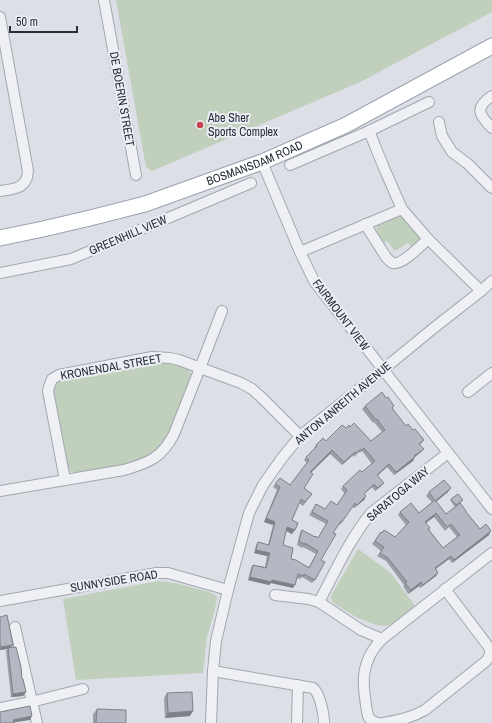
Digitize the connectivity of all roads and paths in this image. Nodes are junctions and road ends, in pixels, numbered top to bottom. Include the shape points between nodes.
1 (104, 0) edge
2 (0, 18) edge
3 (492, 46) edge
4 (492, 96) edge
5 (429, 102) dead end
6 (439, 122) dead end
7 (492, 128) edge
8 (369, 131) junction
9 (262, 162) junction
10 (290, 165) dead end
11 (136, 174) dead end
12 (251, 183) dead end
13 (492, 188) edge
14 (0, 192) edge
15 (402, 209) junction
16 (365, 224) junction
17 (0, 238) edge
18 (428, 239) junction
19 (300, 252) junction
20 (0, 273) edge
21 (492, 281) edge
22 (481, 291) junction
23 (222, 312) dead end
24 (200, 368) junction
25 (382, 370) junction
26 (492, 374) edge
27 (468, 392) dead end
28 (300, 436) junction
29 (448, 453) junction
30 (65, 480) junction
31 (0, 491) edge
32 (492, 509) edge
33 (492, 553) edge
34 (228, 590) junction
35 (445, 590) junction
36 (275, 595) dead end
37 (0, 601) edge
38 (318, 602) junction
39 (15, 627) dead end
40 (382, 639) junction
41 (212, 672) junction
42 (298, 685) junction
43 (83, 689) dead end
44 (32, 702) junction
45 (0, 708) edge
46 (36, 723) edge
47 (211, 723) edge
48 (297, 723) edge
49 (324, 723) edge
50 (378, 723) edge
51 (383, 723) edge

1 - 11 street, DE BOERIN STREET
2 - 14 street via 28,171 27,180 22,186
3 - 9 main road, BOSMANSDAM ROAD via 346,125
4 - 7 street via 482,103 480,110 482,118
5 - 8 street
6 - 13 street via 442,136 452,152
8 - 10 street
8 - 15 street
9 - 17 main road, BOSMANSDAM ROAD via 145,204 43,230
9 - 19 street, FAIRMOUNT VIEW
12 - 20 street, GREENHILL VIEW via 71,259
15 - 16 street
15 - 18 street
16 - 18 street via 388,260 394,263 406,259
16 - 19 street
18 - 22 street
19 - 25 street, FAIRMOUNT VIEW via 314,281
21 - 22 street, ANTON ANREITH AVENUE
22 - 25 street, ANTON ANREITH AVENUE
23 - 24 street
24 - 28 street, KRONENDAL STREET via 252,389
24 - 30 street via 174,434 162,452 139,466
24 - 30 street, KRONENDAL STREET via 161,357 54,378 48,391
25 - 28 street, ANTON ANREITH AVENUE
25 - 29 street, FAIRMOUNT VIEW
26 - 27 street
28 - 34 street, ANTON ANREITH AVENUE via 263,485 249,514
29 - 32 street, FAIRMOUNT VIEW
29 - 38 street, SARATOGA WAY via 371,513 353,537
30 - 31 street
33 - 35 street
34 - 37 street, SUNNYSIDE ROAD via 168,573 157,573
34 - 41 street, ANTON ANREITH AVENUE via 216,641
35 - 40 street
35 - 51 street via 490,649 490,656 425,710 409,718
36 - 38 street
38 - 40 street via 361,630
39 - 44 street
40 - 50 street via 369,655 363,674 368,716 370,720
41 - 42 street
41 - 47 street, ANTON ANREITH AVENUE
42 - 48 street
42 - 49 street via 310,687 317,692
43 - 44 street
44 - 45 street
44 - 46 street

